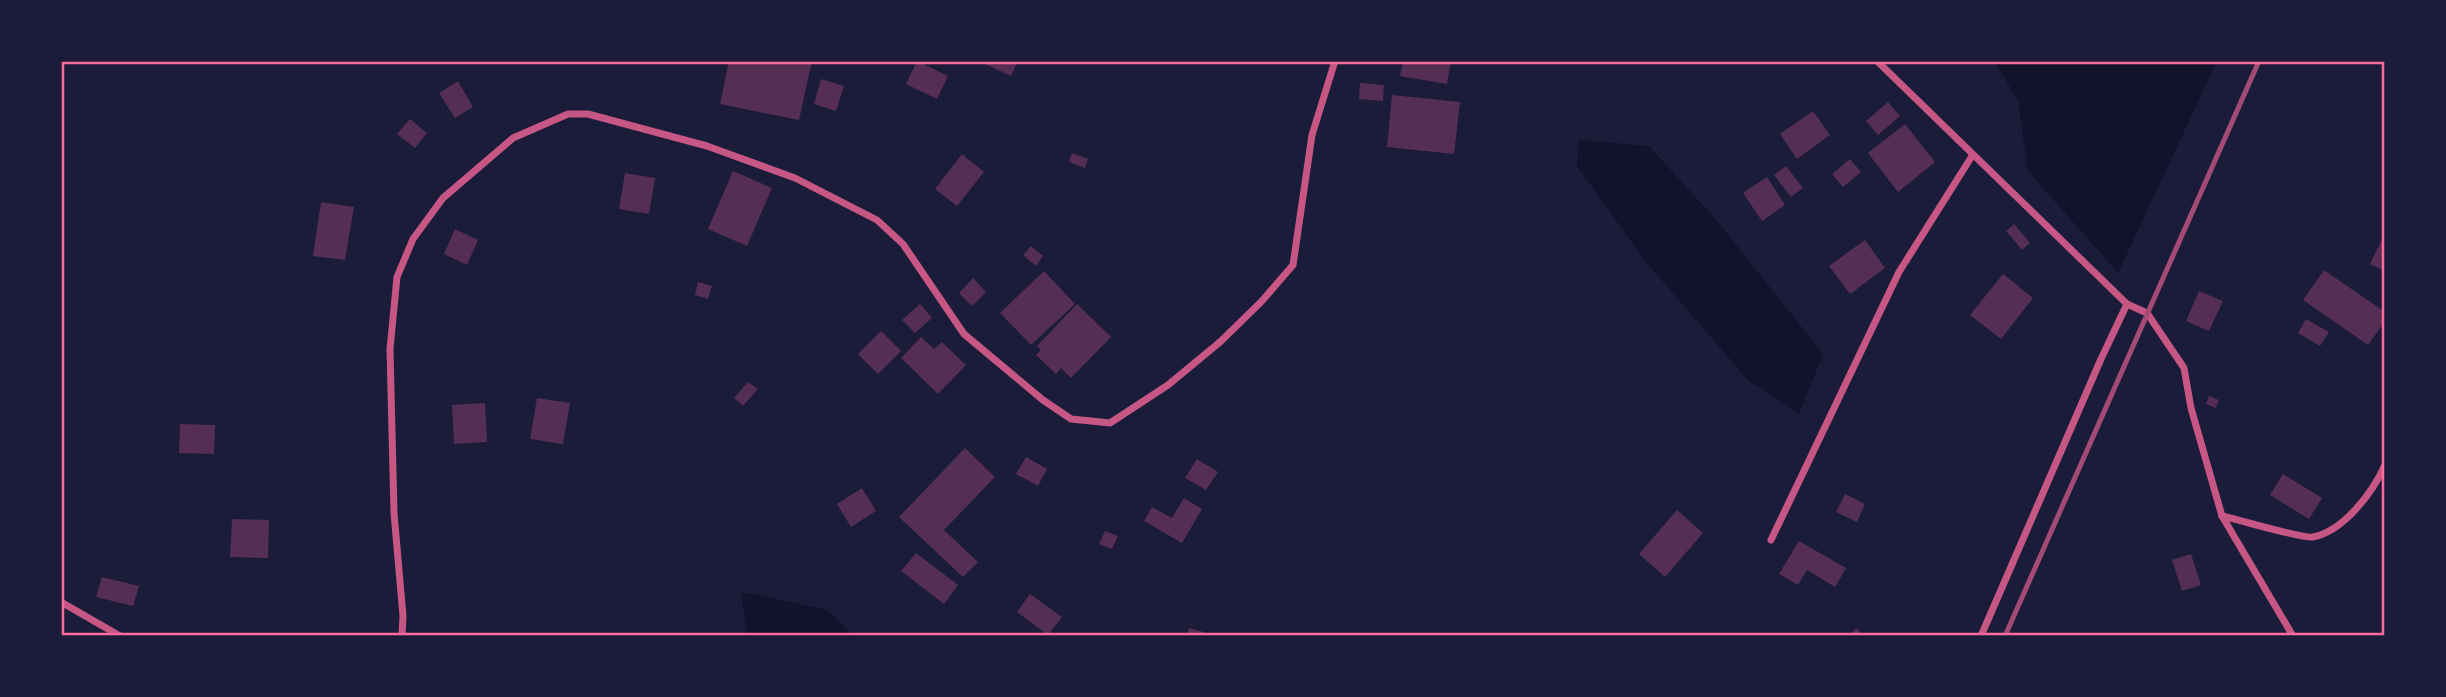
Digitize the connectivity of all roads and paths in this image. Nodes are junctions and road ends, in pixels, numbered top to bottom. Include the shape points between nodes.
1 (1335, 61) edge
2 (1877, 61) edge
3 (1972, 156) junction
4 (2127, 304) junction
5 (2385, 465) edge
6 (2222, 516) junction
7 (1771, 540) dead end
8 (61, 602) edge
9 (120, 636) edge
10 (402, 636) edge
11 (1981, 636) edge
12 (2293, 636) edge

1 - 10 street via 1312,135 1293,265 1220,342 1168,385 1110,423 1071,419 1043,400 964,334 903,244 886,228 806,183 707,146 587,114 568,114 513,138 443,198 412,239 397,277 390,349
2 - 3 street
3 - 4 street
3 - 7 street via 1899,272
4 - 6 street via 2147,313 2184,368
4 - 11 street
5 - 6 street via 2375,488 2336,528 2311,538
6 - 12 street
8 - 9 street

